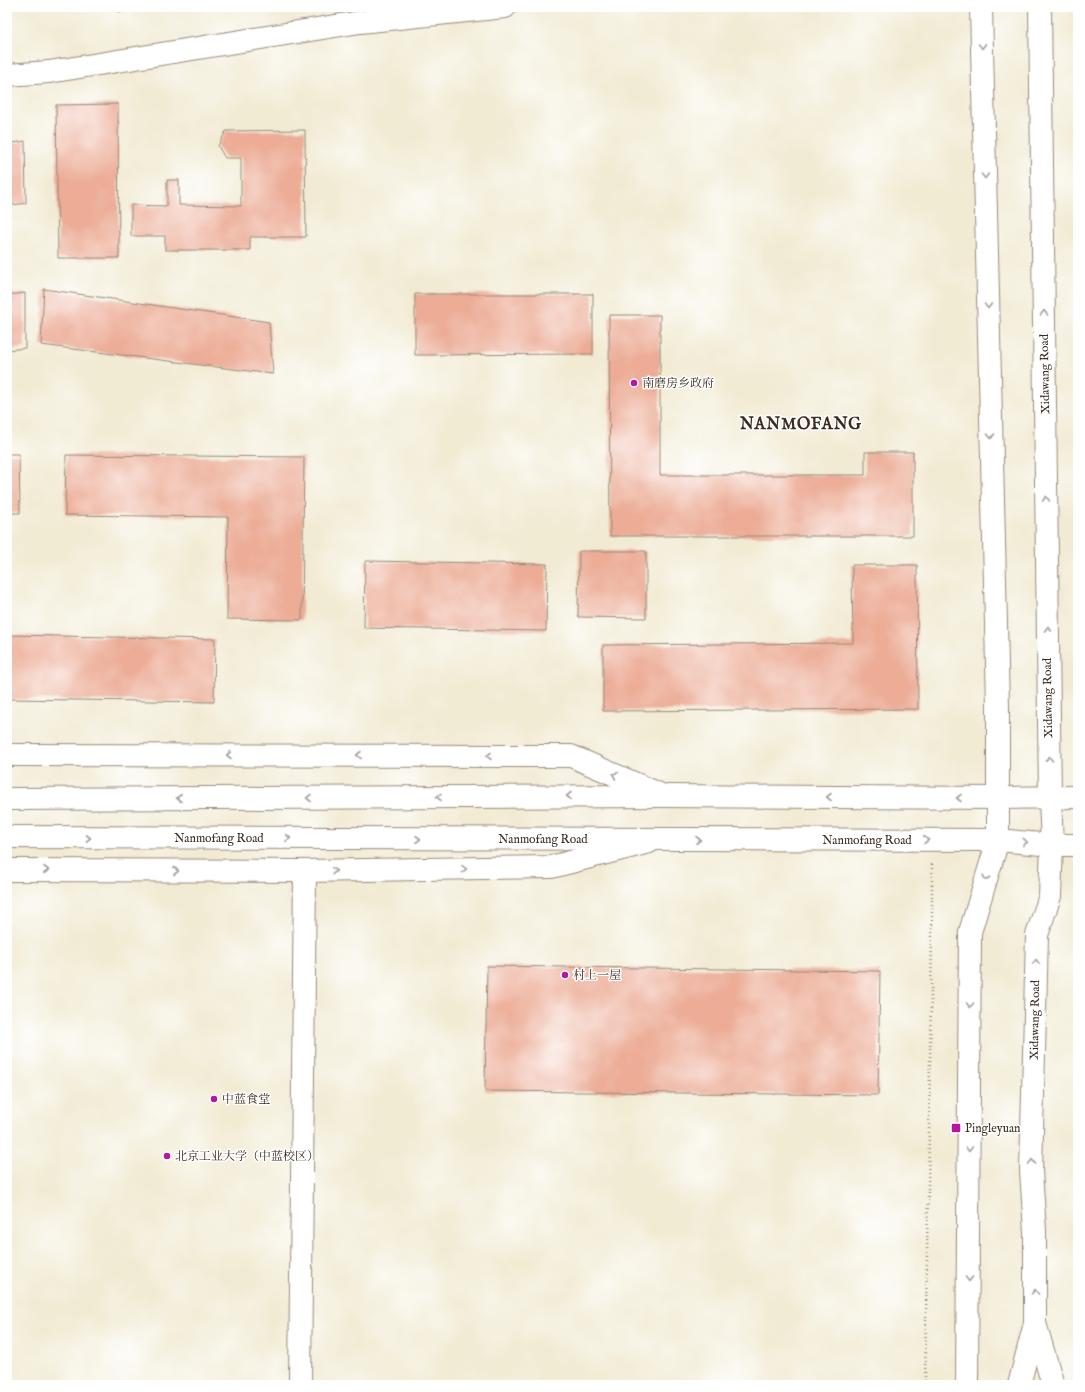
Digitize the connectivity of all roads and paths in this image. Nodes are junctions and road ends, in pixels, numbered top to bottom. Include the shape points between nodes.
1 (505, 7) edge
2 (981, 7) edge
3 (1040, 7) edge
4 (360, 15) edge
5 (7, 75) edge
6 (7, 755) edge
7 (664, 796) junction
8 (1078, 797) edge
9 (998, 798) junction
10 (1050, 798) junction
11 (7, 799) edge
12 (7, 838) edge
13 (659, 839) junction
14 (931, 840) junction
15 (998, 840) junction
16 (1078, 844) edge
17 (1052, 845) junction
18 (7, 870) edge
19 (305, 871) junction
20 (1035, 1323) junction
21 (300, 1385) edge
22 (925, 1385) edge
23 (967, 1385) edge
24 (1019, 1385) edge
25 (1053, 1385) edge

1 - 4 main road
2 -> 9 main road via 998,690
10 -> 3 main road, Xidawang Road
4 - 5 main road via 49,72
7 -> 6 main road via 571,756
9 -> 7 main road
7 -> 11 main road
8 - 10 main road
9 - 10 main road
9 - 15 main road
10 - 17 main road, Xidawang Road
12 -> 13 main road, Nanmofang Road
13 -> 14 main road, Nanmofang Road
19 -> 13 main road via 551,867
14 - 15 main road, Nanmofang Road
14 - 22 path via 932,931
15 -> 17 main road, Nanmofang Road
15 -> 23 main road via 970,932
16 - 17 main road, Nanmofang Road
20 -> 17 main road, Xidawang Road via 1035,1231 1031,1171 1037,935 1050,896
18 -> 19 main road
19 - 21 main road
20 - 24 main road, Xidawang Road
20 - 25 main road

